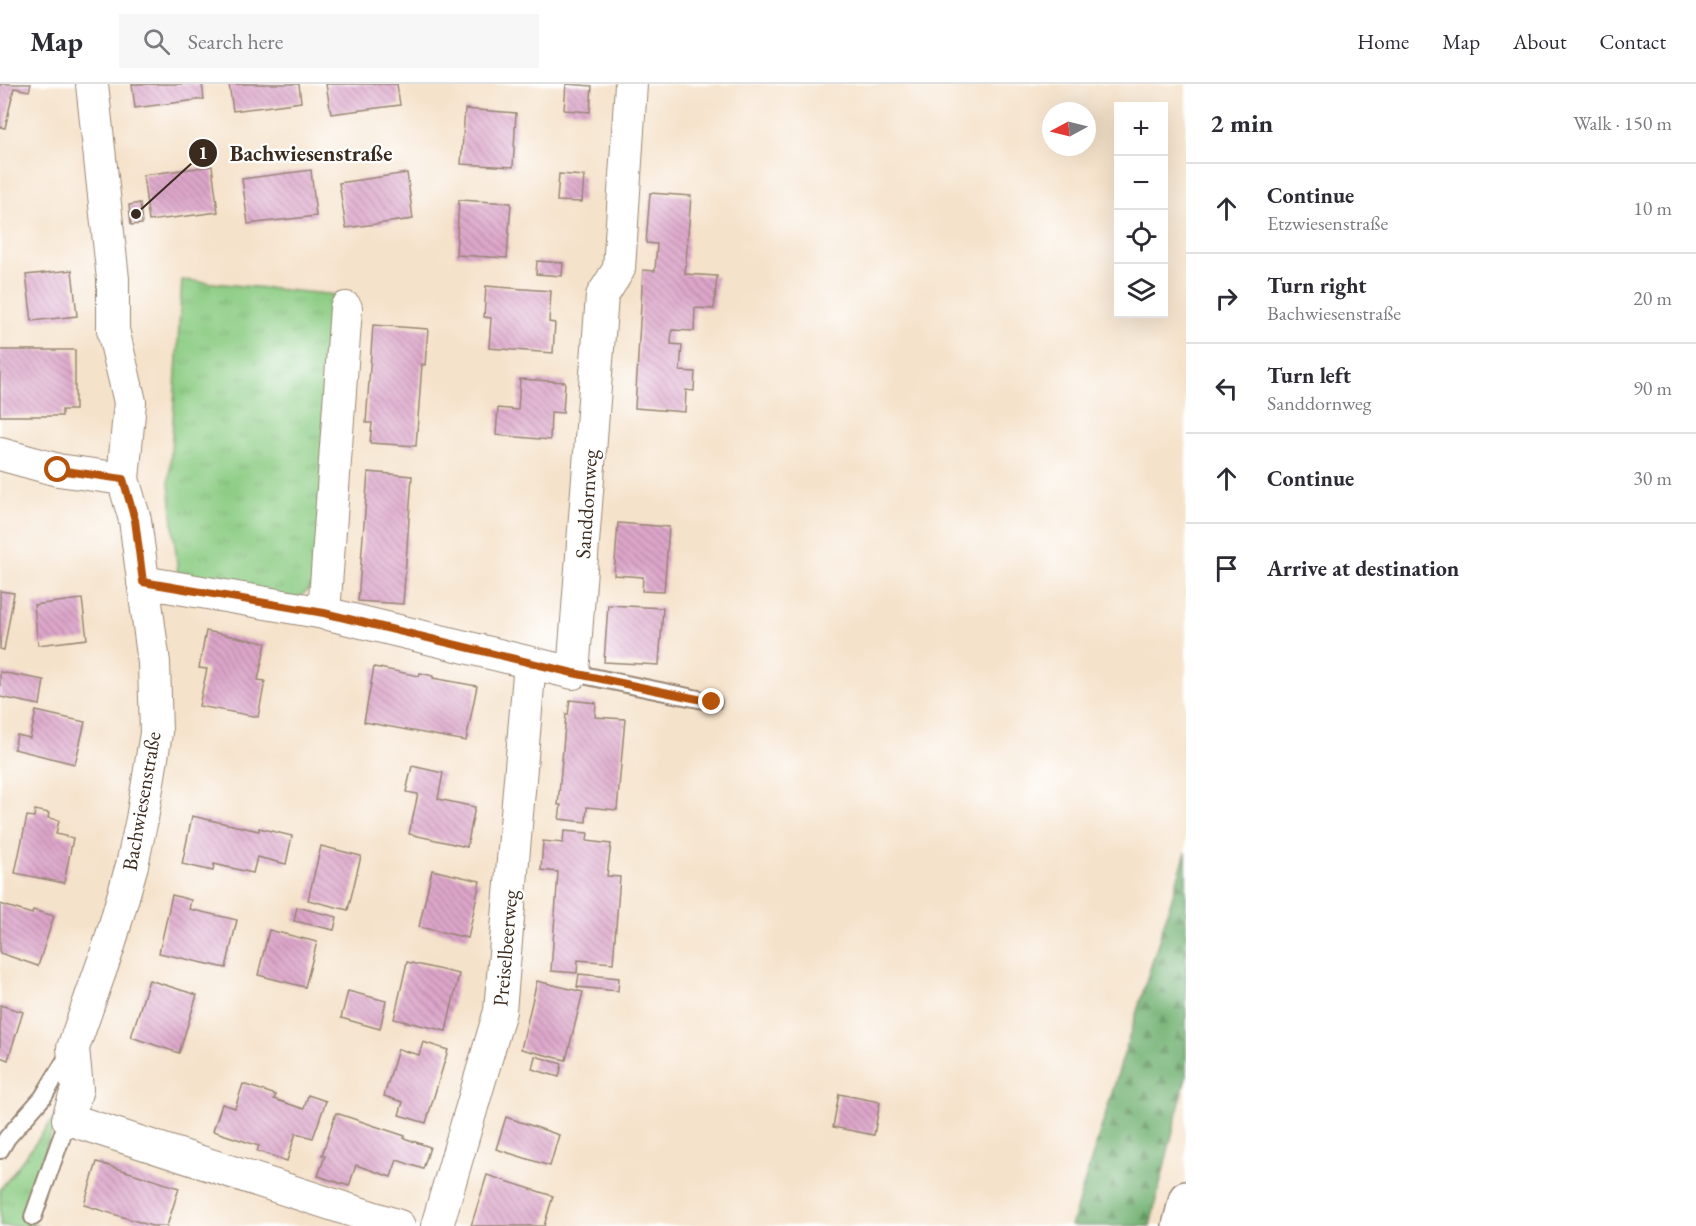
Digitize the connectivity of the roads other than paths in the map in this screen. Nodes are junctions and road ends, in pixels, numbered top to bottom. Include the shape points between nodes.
1 (92, 84) edge
2 (632, 84) edge
3 (346, 308) dead end
4 (0, 454) edge
5 (123, 479) junction
6 (143, 582) junction
7 (324, 613) junction
8 (530, 663) junction
9 (573, 673) junction
10 (712, 702) dead end
11 (73, 1048) junction
12 (68, 1119) junction
13 (0, 1150) edge
14 (1186, 1198) edge
15 (33, 1217) dead end
16 (399, 1226) edge
17 (437, 1226) edge
18 (1179, 1226) edge

1 - 5 street, Bachwiesenstraße via 113,279 113,330 130,402
2 - 9 street, Sanddornweg via 619,269 602,296
3 - 7 street
4 - 5 street via 58,470
5 - 6 street, Bachwiesenstraße via 135,520
6 - 7 street
6 - 11 street, Bachwiesenstraße via 154,663 156,733 132,865
7 - 8 street
8 - 9 street
8 - 17 street, Preiselbeerweg via 500,1011
9 - 10 lane
11 - 12 street, Bachwiesenstraße via 77,1089
11 - 13 lane, Bachwiesenstraße via 43,1097
12 - 15 lane, Bachwiesenstraße
12 - 16 street
14 - 18 main road

